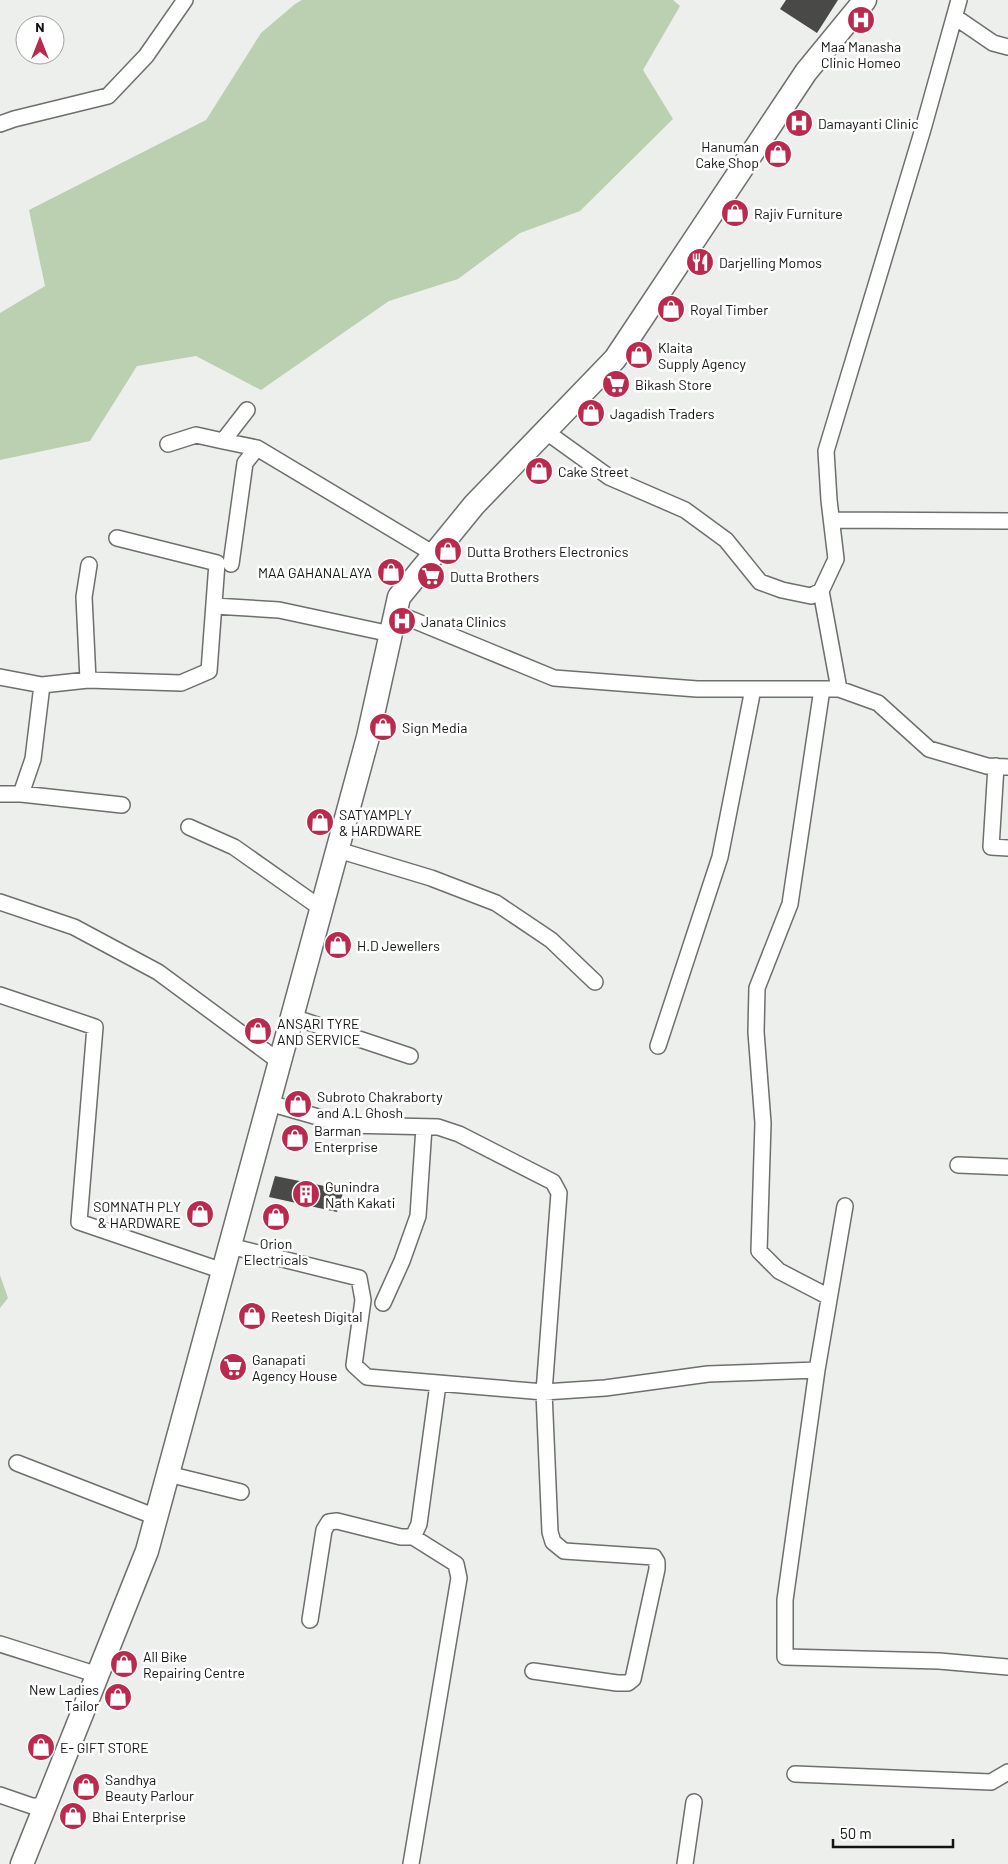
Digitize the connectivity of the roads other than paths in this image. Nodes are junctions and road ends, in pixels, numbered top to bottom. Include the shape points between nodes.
1 (185, 0) edge
2 (864, 0) edge
3 (959, 0) edge
4 (955, 17) junction
5 (1008, 47) edge
6 (0, 124) edge
7 (247, 410) dead end
8 (545, 431) junction
9 (223, 441) junction
10 (168, 444) dead end
11 (258, 448) junction
12 (832, 520) junction
13 (1008, 521) edge
14 (116, 538) dead end
15 (434, 554) junction
16 (231, 564) dead end
17 (89, 565) dead end
18 (821, 591) junction
19 (214, 606) junction
20 (394, 624) junction
21 (0, 677) edge
22 (88, 680) junction
23 (42, 685) junction
24 (753, 689) junction
25 (822, 689) junction
26 (839, 689) junction
27 (1002, 767) edge
28 (0, 794) edge
29 (21, 794) junction
30 (122, 805) dead end
31 (189, 827) dead end
32 (1008, 848) edge
33 (338, 850) junction
34 (0, 902) edge
35 (322, 909) junction
36 (595, 982) dead end
37 (0, 995) edge
38 (293, 1016) junction
39 (658, 1046) dead end
40 (410, 1056) dead end
41 (280, 1062) junction
42 (269, 1103) junction
43 (424, 1127) junction
44 (958, 1165) dead end
45 (1008, 1167) edge
46 (845, 1206) dead end
47 (230, 1246) junction
48 (223, 1271) junction
49 (829, 1297) junction
50 (383, 1303) dead end
51 (817, 1370) junction
52 (438, 1384) junction
53 (544, 1392) junction
54 (17, 1463) dead end
55 (168, 1474) junction
56 (241, 1492) dead end
57 (156, 1517) junction
58 (414, 1537) junction
59 (310, 1620) dead end
60 (0, 1644) edge
61 (1008, 1667) edge
62 (533, 1671) dead end
63 (98, 1675) junction
64 (1008, 1772) edge
65 (795, 1774) dead end
66 (0, 1795) edge
67 (694, 1802) dead end
68 (46, 1806) junction
69 (22, 1864) edge
70 (411, 1864) edge
71 (685, 1864) edge

1 - 6 street via 146,56 108,96
2 - 8 main road via 806,72 615,359
3 - 4 street
4 - 5 street via 992,44
4 - 12 street via 826,451
7 - 9 street
8 - 15 main road via 474,505
8 - 18 street via 609,477 685,510 726,540 760,582 811,596
9 - 10 street via 196,436
9 - 11 street
11 - 15 street
11 - 16 street via 245,463
12 - 13 street
12 - 18 street via 836,559
14 - 19 street via 217,563
15 - 20 main road via 399,597
17 - 22 street via 84,597
18 - 26 street
19 - 20 street
19 - 22 street via 209,671 181,683
20 - 24 street via 554,678 697,689
20 - 33 main road
21 - 23 street
22 - 23 street
23 - 29 street via 33,760
24 - 25 street
24 - 39 street via 720,857
25 - 26 street
25 - 49 street via 790,904 757,988 756,1032 763,1123 759,1250 779,1271
26 - 27 street via 878,703 929,749 987,766
27 - 32 street via 991,847
28 - 29 street
29 - 30 street
31 - 35 street via 234,847
33 - 35 main road
33 - 36 street via 432,878 496,903 551,940
34 - 41 street via 74,927 158,972
35 - 38 main road
37 - 48 street via 95,1027 79,1222
38 - 40 street
38 - 41 main road
41 - 42 main road
42 - 43 street via 346,1125
42 - 47 main road
43 - 50 street via 418,1216
43 - 53 street via 438,1127 459,1134 554,1182 559,1193
44 - 45 street
46 - 49 street
47 - 48 main road
47 - 52 street via 359,1278 363,1300 354,1365 367,1377
48 - 55 main road
49 - 51 street
51 - 53 street via 708,1374 606,1388
51 - 61 street via 784,1600 784,1657 939,1661
52 - 53 street
52 - 58 street via 419,1524
53 - 62 street via 553,1542 564,1551 654,1557 657,1569 633,1679 628,1683 618,1683
54 - 57 street
55 - 56 street
55 - 57 main road
57 - 63 main road via 147,1551
58 - 59 street via 329,1522 324,1530
58 - 70 street via 456,1564 458,1578
60 - 63 street
63 - 68 main road
64 - 65 street via 991,1782
66 - 68 street via 32,1806
67 - 71 street
68 - 69 main road

